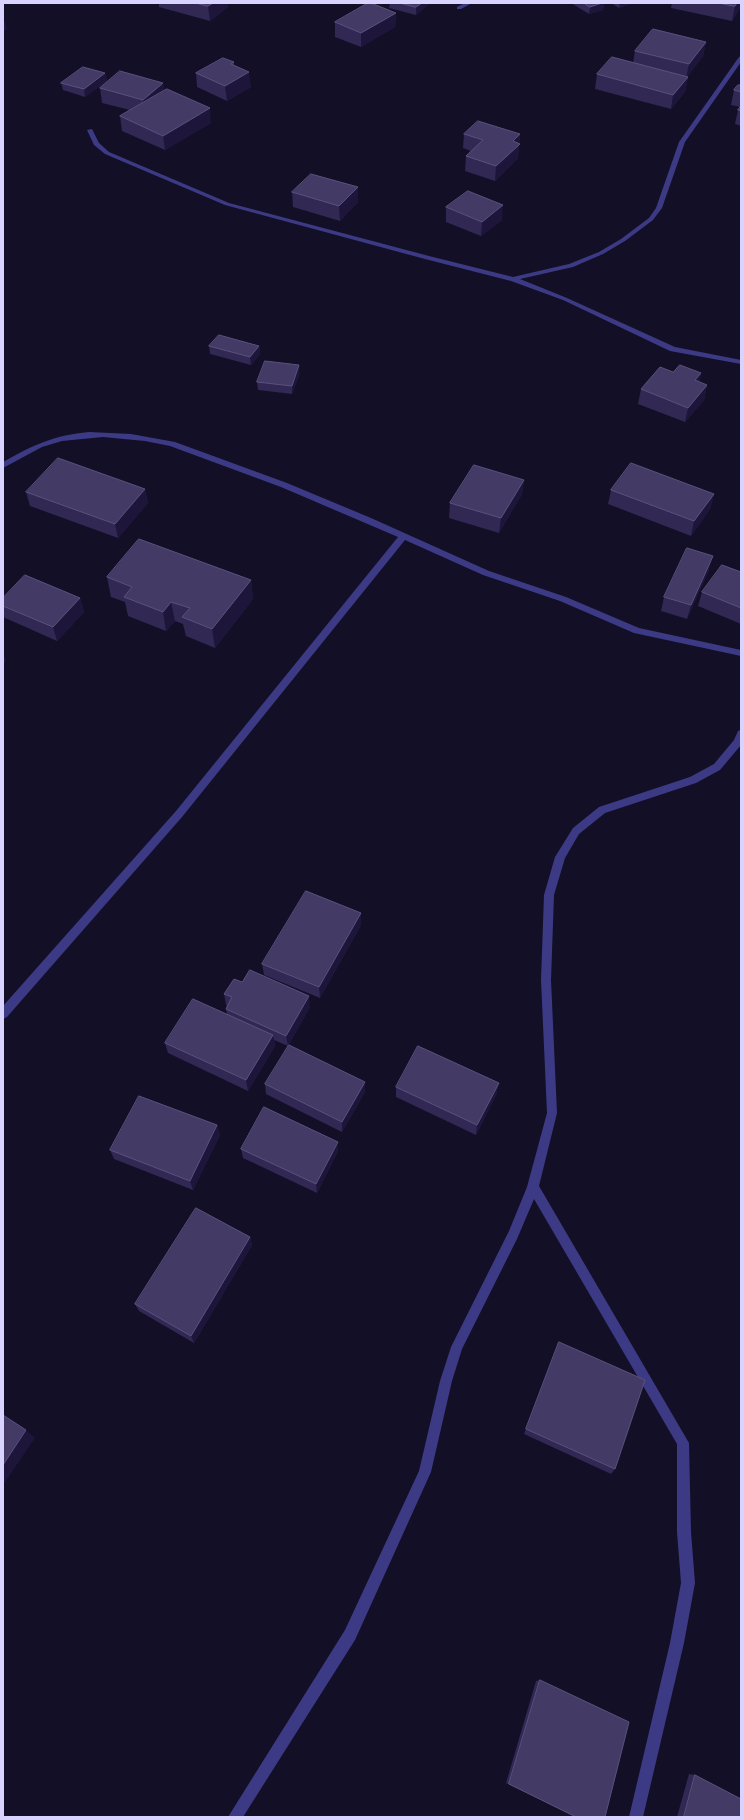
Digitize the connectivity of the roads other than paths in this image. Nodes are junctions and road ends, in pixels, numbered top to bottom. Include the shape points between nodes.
1 (469, 3) edge
2 (458, 8) dead end
3 (741, 58) edge
4 (90, 130) dead end
5 (513, 279) junction
6 (741, 362) edge
7 (3, 465) edge
8 (403, 536) junction
9 (741, 653) edge
10 (741, 734) edge
11 (3, 1014) edge
12 (533, 1187) junction
13 (235, 1817) edge
14 (636, 1817) edge

1 - 2 street
3 - 5 street via 682,142 659,208 651,219 601,253 571,266
4 - 5 street via 96,144 107,153 227,204
5 - 6 street via 565,298 673,348
7 - 8 street via 26,452 61,438 98,435 154,440 172,444 284,485
8 - 9 street via 486,573 563,598 637,631
8 - 11 street via 179,814
10 - 12 street via 738,742 717,767 693,780 602,810 576,831 560,857 549,895 546,980 552,1113
12 - 13 street via 513,1235 457,1347 446,1381 425,1472 350,1635
12 - 14 street via 682,1443 688,1583 677,1643

